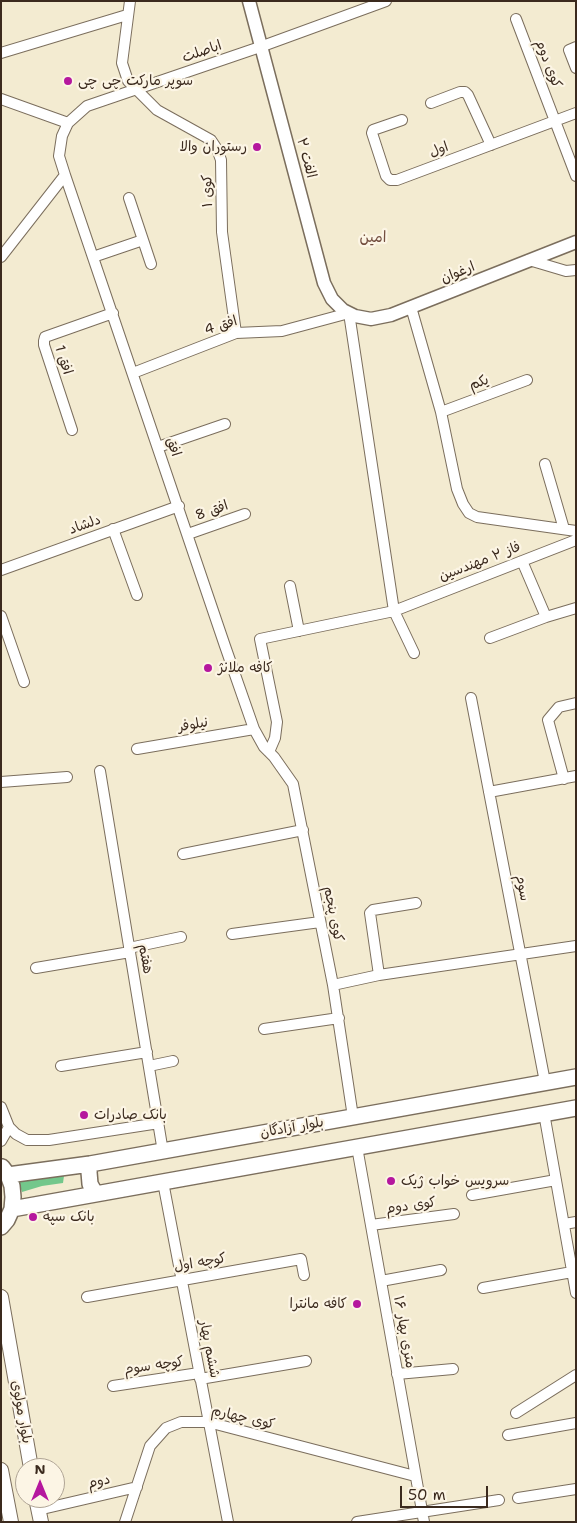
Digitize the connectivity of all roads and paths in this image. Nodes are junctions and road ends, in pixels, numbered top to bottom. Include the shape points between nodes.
1 (130, 1) edge
2 (249, 1) edge
3 (386, 1) edge
4 (127, 15) junction
5 (516, 19) dead end
6 (260, 47) junction
7 (576, 47) edge
8 (1, 53) edge
9 (576, 68) edge
10 (136, 89) junction
11 (1, 99) edge
12 (431, 103) dead end
13 (576, 113) edge
14 (402, 120) dead end
15 (555, 121) junction
16 (68, 123) junction
17 (490, 145) junction
18 (66, 175) junction
19 (576, 176) edge
20 (129, 198) dead end
21 (143, 240) junction
22 (576, 242) edge
23 (93, 256) junction
24 (1, 258) edge
25 (529, 260) junction
26 (151, 264) dead end
27 (576, 270) edge
28 (411, 308) junction
29 (112, 313) junction
30 (349, 314) junction
31 (236, 333) junction
32 (133, 372) junction
33 (527, 380) dead end
34 (441, 412) junction
35 (224, 424) dead end
36 (72, 430) dead end
37 (158, 447) junction
38 (545, 464) dead end
39 (178, 506) junction
40 (245, 514) dead end
41 (564, 529) junction
42 (113, 530) junction
43 (576, 531) edge
44 (188, 534) junction
45 (576, 540) edge
46 (522, 561) junction
47 (1, 570) edge
48 (290, 586) dead end
49 (137, 595) dead end
50 (576, 608) edge
51 (394, 611) junction
52 (1, 616) edge
53 (546, 617) junction
54 (299, 631) junction
55 (490, 638) dead end
56 (414, 653) dead end
57 (24, 682) dead end
58 (471, 698) dead end
59 (576, 704) edge
60 (254, 729) junction
61 (137, 748) dead end
62 (269, 752) junction
63 (100, 771) dead end
64 (576, 776) edge
65 (67, 777) dead end
66 (564, 779) junction
67 (1, 782) edge
68 (490, 792) junction
69 (303, 830) junction
70 (183, 854) dead end
71 (416, 903) dead end
72 (320, 922) junction
73 (232, 934) dead end
74 (181, 937) dead end
75 (576, 946) edge
76 (130, 950) junction
77 (520, 953) junction
78 (36, 968) dead end
79 (379, 975) junction
80 (333, 984) junction
81 (338, 1018) junction
82 (264, 1029) dead end
83 (147, 1052) junction
84 (173, 1061) dead end
85 (60, 1066) dead end
86 (149, 1066) junction
87 (576, 1077) edge
88 (545, 1082) junction
89 (1, 1108) edge
90 (576, 1108) edge
91 (576, 1114) edge
92 (353, 1117) junction
93 (545, 1117) junction
94 (159, 1123) junction
95 (9, 1127) junction
96 (1, 1141) edge
97 (358, 1150) junction
98 (163, 1152) junction
99 (90, 1164) junction
100 (4, 1171) edge
101 (556, 1180) junction
102 (163, 1182) junction
103 (95, 1193) junction
104 (472, 1195) dead end
105 (12, 1209) junction
106 (454, 1214) dead end
107 (576, 1222) edge
108 (564, 1224) junction
109 (371, 1225) junction
110 (1, 1227) edge
111 (440, 1270) dead end
112 (304, 1276) dead end
113 (574, 1277) edge
114 (182, 1280) junction
115 (380, 1280) junction
116 (483, 1288) dead end
117 (576, 1293) edge
118 (1, 1297) edge
119 (87, 1297) dead end
120 (306, 1361) dead end
121 (453, 1370) dead end
122 (397, 1374) junction
123 (576, 1375) edge
124 (200, 1376) junction
125 (113, 1386) dead end
126 (516, 1413) dead end
127 (208, 1422) junction
128 (576, 1423) edge
129 (508, 1434) dead end
130 (29, 1458) edge
131 (1, 1470) edge
132 (415, 1476) junction
133 (137, 1487) junction
134 (576, 1489) edge
135 (518, 1498) dead end
136 (499, 1500) dead end
137 (38, 1510) edge
138 (423, 1517) edge
139 (11, 1522) edge
140 (125, 1522) edge
141 (228, 1522) edge
142 (358, 1522) edge

1 - 4 street, کوی ۱
2 - 6 street, الفت ۲
3 - 6 street, اباصلت
4 - 8 street
4 - 10 street, کوی ۱ via 122,63 128,81
5 - 15 street, کوی دوم
6 - 10 street, اباصلت
6 - 30 street, الفت ۲ via 324,283 332,298
7 - 9 street via 569,50
10 - 16 street, اباصلت via 87,106
10 - 31 street, کوی ۱ via 157,110 211,140 217,149 222,176 222,232
11 - 16 street
12 - 17 street via 465,92
13 - 15 street, اول
14 - 17 street, اول via 373,130 371,135 390,180
15 - 17 street, اول
15 - 19 street, کوی دوم
16 - 18 street via 59,156
18 - 23 street, افق
18 - 24 street
20 - 21 street
21 - 23 street
21 - 26 street
22 - 25 street, ارغوان
23 - 29 street, افق
25 - 27 street via 566,271
25 - 28 street, ارغوان
28 - 30 street, ارغوان via 371,319
28 - 34 street
29 - 32 street, افق
29 - 36 street, افق 1 via 45,337 44,345
30 - 31 street, افق 4 via 282,332
30 - 51 street
31 - 32 street, افق 4
32 - 37 street, افق
33 - 34 street, یکم
34 - 41 street via 457,489 469,513 477,517
35 - 37 street
37 - 39 street, افق
38 - 41 street
39 - 42 street, دلشاد
39 - 44 street, افق
40 - 44 street, افق 8
41 - 43 street
42 - 47 street, دلشاد
42 - 49 street
44 - 60 street, افق
45 - 46 street, فاز ۲ مهندسین
46 - 51 street, فاز ۲ مهندسین
46 - 53 street
48 - 54 street
50 - 53 street
51 - 54 street, فاز ۲ مهندسین
51 - 56 street
52 - 57 street
53 - 55 street
54 - 62 street, فاز ۲ مهندسین via 260,639 277,722
58 - 68 street, سوم
59 - 66 street via 559,706 548,720
60 - 61 street, نیلوفر
60 - 62 street, کوی پنجم
62 - 69 street, کوی پنجم via 293,784
63 - 76 street, هفتم
64 - 66 street
65 - 67 street
66 - 68 street
68 - 77 street, سوم
69 - 70 street
69 - 72 street, کوی پنجم
71 - 79 street via 370,913
72 - 73 street
72 - 80 street, کوی پنجم
74 - 76 street
75 - 77 street
76 - 78 street
76 - 83 street, هفتم
77 - 79 street
77 - 88 street, سوم
79 - 80 street
80 - 81 street, کوی پنجم
81 - 82 street
81 - 92 street, کوی پنجم
83 - 85 street
83 - 86 street, هفتم
84 - 86 street
86 - 94 street, هفتم
87 - 88 main road, بلوار آزادگان
88 - 92 main road, بلوار آزادگان
89 - 95 street
90 - 93 main road
91 - 93 street
92 - 98 main road, بلوار آزادگان
93 - 97 main road
93 - 101 street
94 - 95 street via 49,1140 27,1140
94 - 98 street, هفتم
95 - 96 street
97 - 102 main road
97 - 109 street, ۱۶ متری بهار
98 - 99 main road, بلوار آزادگان
99 - 100 main road, بلوار آزادگان
99 - 103 main road via 90,1184
100 - 105 main road via 12,1186
101 - 104 street
101 - 108 street
102 - 103 main road
102 - 114 street, ششم بهار
103 - 105 main road
105 - 110 main road
106 - 109 street, کوی دوم
107 - 108 street
108 - 113 street
109 - 115 street, ۱۶ متری بهار
111 - 115 street
112 - 114 street, کوچه اول via 301,1259
113 - 116 street
113 - 117 street
114 - 119 street, کوچه اول
114 - 124 street, ششم بهار
115 - 122 street, ۱۶ متری بهار
118 - 130 main road, بلوار مولوی
120 - 124 street, کوچه سوم
121 - 122 street
122 - 132 street, ۱۶ متری بهار
123 - 126 street
124 - 125 street, کوچه سوم
124 - 127 street, ششم بهار
127 - 132 street, کوی چهارم
127 - 133 street, کوی چهارم via 180,1422 166,1428 150,1446
127 - 141 street, ششم بهار
128 - 129 street
131 - 139 main road
132 - 138 street, ۱۶ متری بهار
133 - 137 street, دوم
133 - 140 street, کوی چهارم
134 - 135 street
136 - 138 street
138 - 142 street

